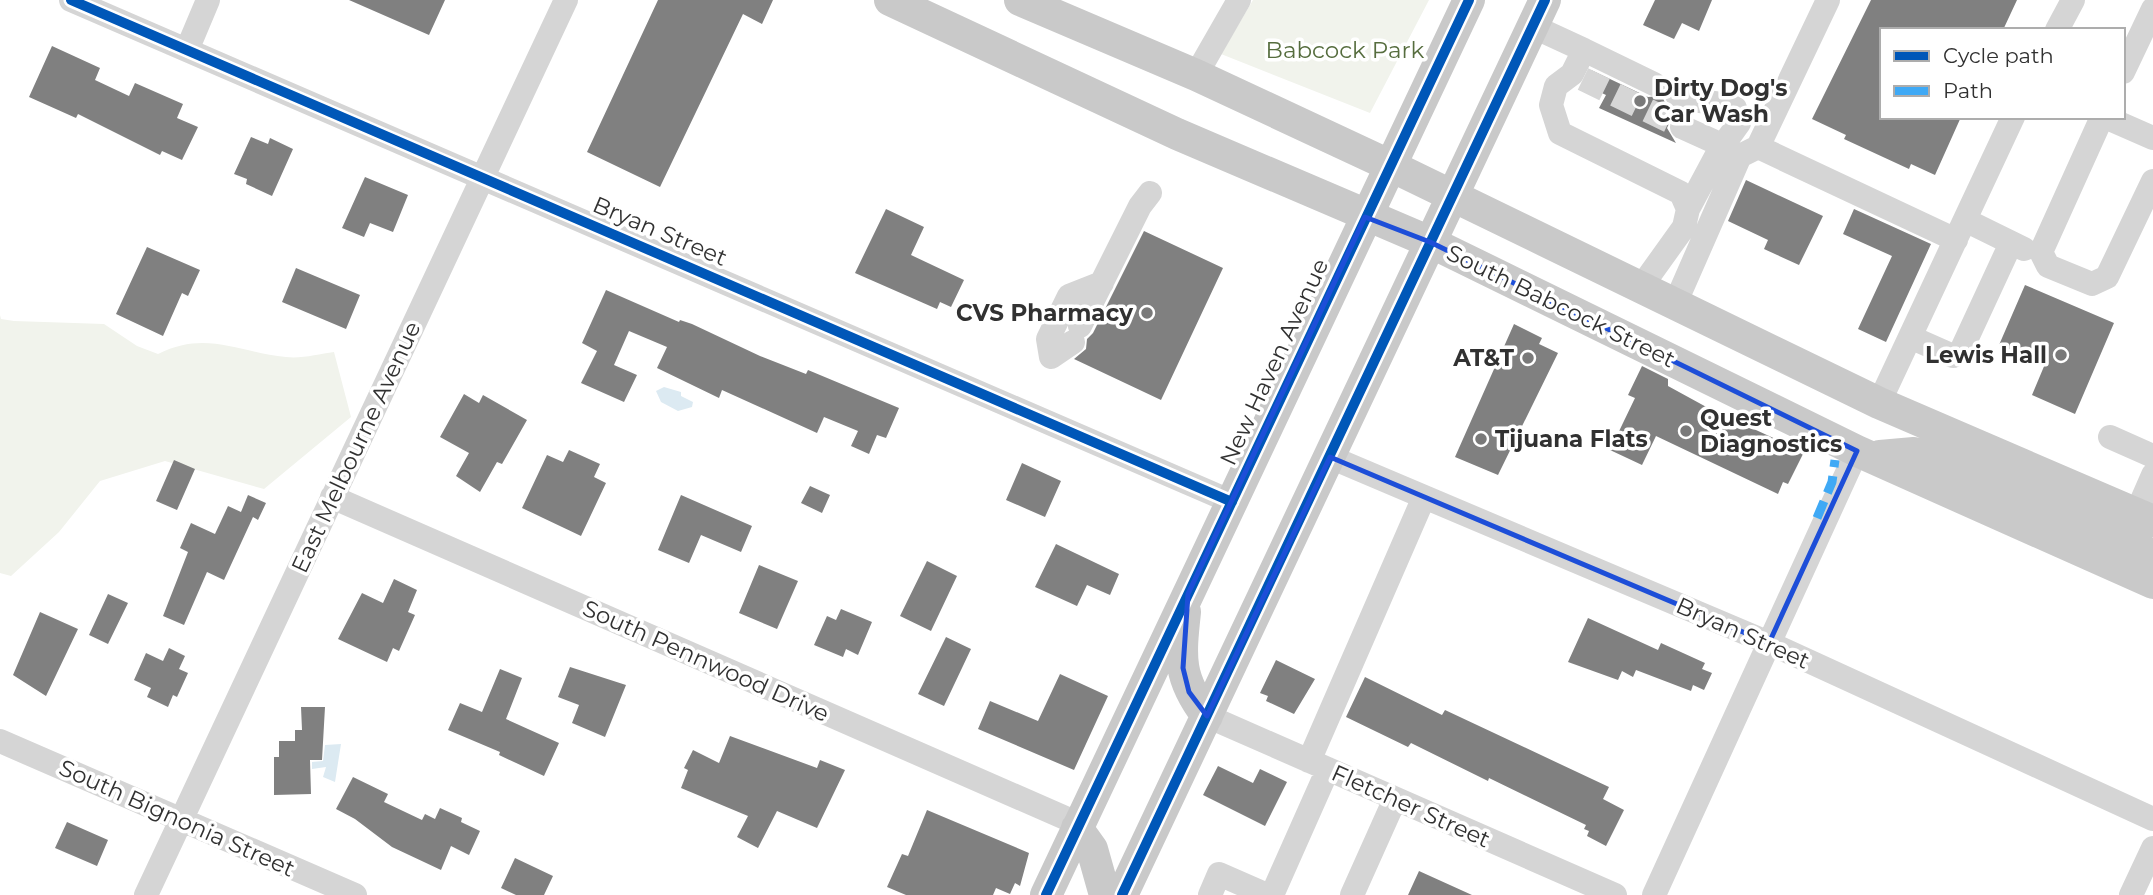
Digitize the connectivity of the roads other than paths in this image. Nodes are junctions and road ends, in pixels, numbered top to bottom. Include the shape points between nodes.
1 (71, 0) edge
2 (208, 0) edge
3 (566, 0) edge
4 (890, 0) edge
5 (1020, 0) edge
6 (1239, 0) edge
7 (1469, 0) edge
8 (1828, 0) edge
9 (2073, 0) edge
10 (2153, 9) edge
11 (1539, 13) edge
12 (2058, 28) edge
13 (187, 50) junction
14 (1584, 50) junction
15 (2125, 68) edge
16 (1196, 75) junction
17 (1654, 84) dead end
18 (1676, 94) dead end
19 (2012, 119) edge
20 (2103, 119) edge
21 (2109, 119) edge
22 (1682, 127) tunnel mouth
23 (2153, 138) edge
24 (1724, 146) junction
25 (1758, 147) junction
26 (1389, 165) junction
27 (483, 177) junction
28 (2153, 181) edge
29 (1150, 193) dead end
30 (1451, 195) junction
31 (1688, 209) junction
32 (1365, 217) junction
33 (1960, 230) junction
34 (1430, 242) junction
35 (2011, 243) junction
36 (2042, 258) junction
37 (1102, 283) junction
38 (1641, 287) junction
39 (1675, 304) junction
40 (1910, 337) junction
41 (1879, 403) junction
42 (2110, 437) dead end
43 (1864, 454) junction
44 (2153, 456) edge
45 (1330, 457) junction
46 (2153, 475) edge
47 (332, 497) junction
48 (1424, 497) junction
49 (1232, 502) junction
50 (2145, 518) edge
51 (2153, 555) edge
52 (2153, 583) edge
53 (1188, 594) junction
54 (1769, 643) junction
55 (1207, 716) junction
56 (0, 741) edge
57 (1318, 765) junction
58 (1395, 799) junction
59 (2153, 819) edge
60 (181, 820) junction
61 (1078, 826) junction
62 (2153, 848) edge
63 (146, 895) edge
64 (355, 895) edge
65 (1045, 895) edge
66 (1105, 895) edge
67 (1122, 895) edge
68 (1210, 895) edge
69 (1269, 895) edge
70 (1352, 895) edge
71 (1615, 895) edge
72 (1654, 895) edge
73 (2131, 895) edge

1 - 13 street, Bryan Street
2 - 13 street
3 - 27 street, East Melbourne Avenue
4 - 32 main road, South Babcock Street
5 - 16 main road
6 - 16 street
7 - 26 main road, New Haven Avenue
8 - 25 street
9 - 12 street
10 - 15 street
11 - 14 street
11 - 30 main road
13 - 27 street, Bryan Street
14 - 17 street
14 - 31 street via 1578,77 1556,86 1551,105 1560,133 1681,193
16 - 26 main road
18 - 24 street via 1693,102 1721,102 1735,108 1740,123
19 - 33 street
20 - 36 street
21 - 23 street
22 - 24 street
24 - 31 street
25 - 33 street
25 - 39 street via 1740,156
26 - 30 main road
26 - 32 main road, New Haven Avenue
27 - 47 street, East Melbourne Avenue
27 - 49 street, Bryan Street
28 - 36 street via 2107,276 2099,283 2048,266
29 - 37 street
30 - 34 main road
30 - 38 main road
31 - 38 street via 1684,227
32 - 34 main road, South Babcock Street
32 - 49 main road, New Haven Avenue
33 - 35 street
33 - 40 street
34 - 43 main road, South Babcock Street
34 - 45 main road
35 - 36 street
35 - 40 street via 1961,351 1953,356
37 - 37 street via 1069,296 1048,339 1051,357 1077,334
38 - 39 main road
39 - 41 main road
40 - 41 street
41 - 50 main road
42 - 44 street
43 - 51 main road via 1914,453 1953,465
43 - 52 main road, South Babcock Street
43 - 54 street
45 - 48 street, Bryan Street
45 - 55 main road
46 - 50 street
47 - 60 street, East Melbourne Avenue
47 - 61 street, South Pennwood Drive
48 - 54 street, Bryan Street
48 - 57 street
49 - 53 main road, New Haven Avenue
53 - 55 main road via 1183,668 1189,692
53 - 61 main road, New Haven Avenue
54 - 59 street, Bryan Street
54 - 72 street
55 - 57 street, Fletcher Street
55 - 67 main road
56 - 60 street, South Bignonia Street
57 - 58 street, Fletcher Street
57 - 69 street
58 - 70 street
58 - 71 street, Fletcher Street
60 - 63 street, East Melbourne Avenue
60 - 64 street, South Bignonia Street
61 - 65 main road, New Haven Avenue
61 - 66 main road via 1092,849
62 - 73 street
68 - 69 street via 1219,874

